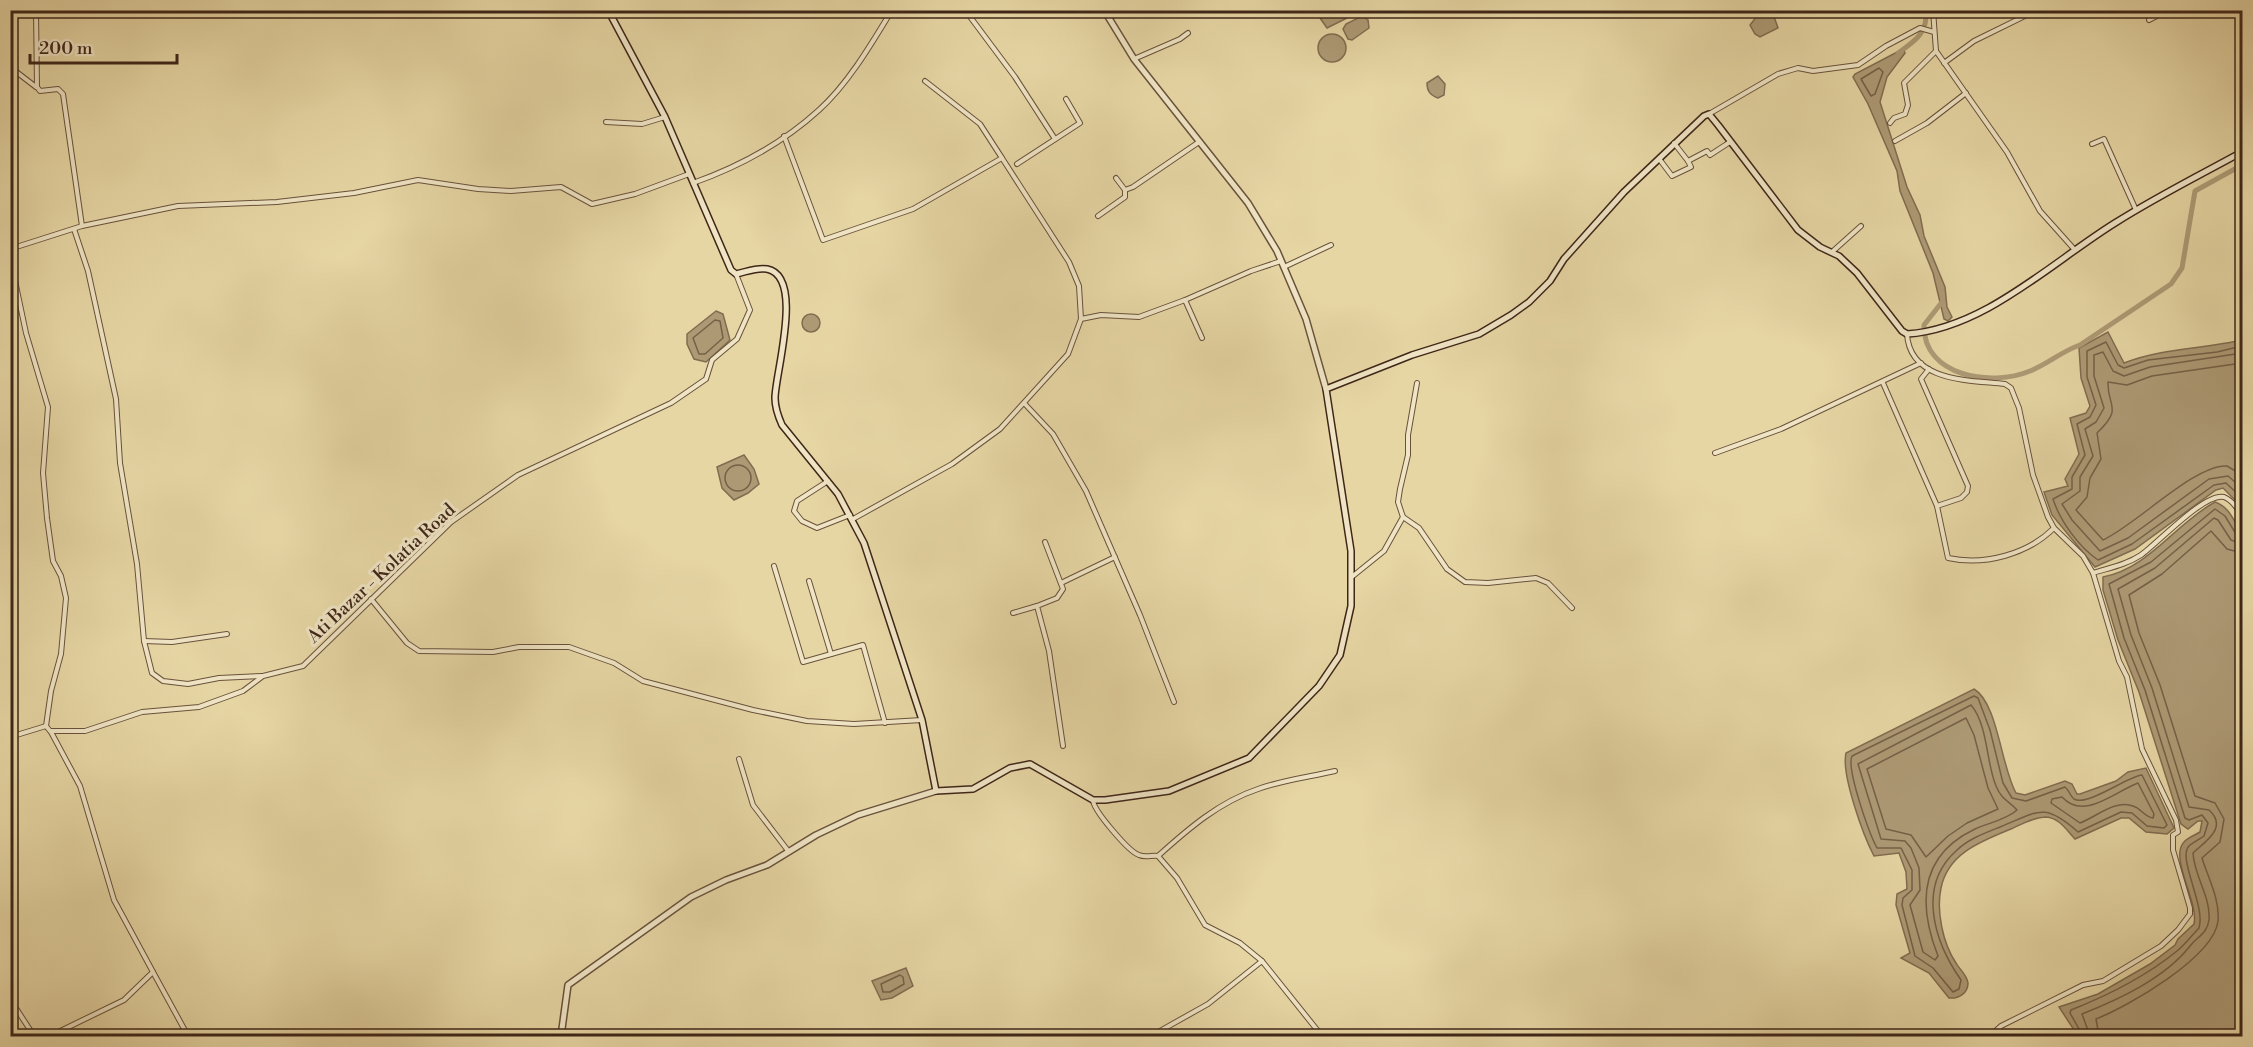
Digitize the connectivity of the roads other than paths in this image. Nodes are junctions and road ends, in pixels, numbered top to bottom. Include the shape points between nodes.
1 (36, 10) edge
2 (608, 10) edge
3 (892, 10) edge
4 (965, 10) edge
5 (1104, 10) edge
6 (1933, 10) edge
7 (2037, 10) edge
8 (2168, 10) edge
9 (2149, 20) dead end
10 (1933, 31) junction
11 (1188, 33) dead end
12 (1936, 51) junction
13 (1134, 59) junction
14 (1944, 63) junction
15 (10, 67) edge
16 (925, 81) dead end
17 (37, 87) junction
18 (1966, 93) junction
19 (1066, 99) dead end
20 (1709, 114) junction
21 (665, 117) junction
22 (606, 122) dead end
23 (1890, 123) dead end
24 (784, 136) junction
25 (1054, 139) junction
26 (1895, 141) dead end
27 (1199, 142) junction
28 (1731, 142) junction
29 (1674, 143) junction
30 (2092, 144) dead end
31 (2242, 152) edge
32 (1002, 158) junction
33 (1660, 160) junction
34 (1688, 161) junction
35 (1017, 164) dead end
36 (689, 174) junction
37 (1116, 178) dead end
38 (693, 183) junction
39 (1125, 190) junction
40 (2136, 211) junction
41 (1098, 216) dead end
42 (82, 226) junction
43 (1861, 226) dead end
44 (74, 229) junction
45 (1331, 245) dead end
46 (10, 249) edge
47 (2074, 249) junction
48 (1832, 253) junction
49 (10, 257) edge
50 (1282, 264) junction
51 (736, 274) junction
52 (1185, 300) junction
53 (1082, 319) junction
54 (1910, 334) junction
55 (1202, 338) dead end
56 (1921, 363) junction
57 (1929, 369) junction
58 (1417, 383) dead end
59 (1884, 383) junction
60 (1326, 389) junction
61 (1024, 403) junction
62 (1715, 453) dead end
63 (828, 481) junction
64 (1937, 506) junction
65 (852, 517) junction
66 (1403, 517) junction
67 (2242, 517) edge
68 (2054, 528) junction
69 (1044, 542) dead end
70 (1115, 556) junction
71 (774, 566) dead end
72 (2093, 573) junction
73 (1353, 576) junction
74 (809, 581) dead end
75 (1061, 583) junction
76 (371, 599) junction
77 (1037, 606) junction
78 (1572, 608) dead end
79 (1013, 613) dead end
80 (227, 634) dead end
81 (144, 641) junction
82 (831, 654) junction
83 (263, 676) junction
84 (1174, 702) dead end
85 (885, 723) junction
86 (923, 723) junction
87 (46, 726) junction
88 (50, 731) junction
89 (10, 737) edge
90 (1063, 746) dead end
91 (739, 759) dead end
92 (1335, 771) dead end
93 (936, 791) junction
94 (1093, 800) junction
95 (789, 852) junction
96 (1158, 856) junction
97 (1262, 961) junction
98 (153, 972) junction
99 (10, 999) edge
100 (34, 1036) edge
101 (50, 1036) edge
102 (188, 1036) edge
103 (561, 1036) edge
104 (1151, 1036) edge
105 (1322, 1036) edge
106 (1990, 1036) edge

1 - 17 street
2 - 21 main road
3 - 24 street via 865,54 820,110
4 - 25 street via 1015,76
5 - 13 main road
6 - 10 street
7 - 14 street via 1974,41
8 - 9 street
10 - 12 street
10 - 20 street via 1920,28 1858,65 1813,71 1798,68 1778,74
11 - 13 street
12 - 14 street
12 - 23 street via 1904,83 1908,105 1905,114
13 - 27 main road
14 - 18 street
15 - 17 street
16 - 32 street via 980,124
17 - 42 street via 40,91 58,89 63,94
18 - 26 street via 1928,123
18 - 47 street via 2019,170 2040,211
19 - 25 street via 1080,123
20 - 28 main road
20 - 29 main road
21 - 22 street via 642,124
21 - 36 main road
24 - 32 street via 824,241 913,209
24 - 38 street via 752,157
25 - 35 street
27 - 39 street
27 - 50 main road via 1248,203
28 - 34 street via 1710,155 1707,151
28 - 48 main road via 1798,230
29 - 33 main road
29 - 34 street
30 - 40 street via 2104,139
31 - 40 main road
32 - 53 street via 1069,262 1079,286
33 - 34 street via 1672,176 1691,166
33 - 60 main road via 1624,192 1530,302 1479,334
36 - 38 main road
36 - 42 street via 635,194 592,204 561,187 478,189 418,180 354,194 178,206
37 - 39 street
38 - 51 main road via 710,227
39 - 41 street via 1125,197
40 - 47 main road
42 - 44 street
43 - 48 street
44 - 46 street
44 - 81 street via 88,271 116,399 120,463 137,564
45 - 50 street
47 - 54 main road via 2000,303
48 - 54 main road via 1857,273 1898,326
49 - 87 street via 26,333 48,407 43,473 47,518 53,561 65,593 61,654
50 - 52 street via 1251,271
50 - 60 main road via 1306,319
51 - 63 main road via 770,269 781,279 786,325 775,398 777,412 782,425
51 - 76 street, Ati Bazar - Kolatia Road via 750,310 737,339 712,360 706,379 671,403 518,475 451,522
52 - 53 street via 1138,317 1101,315
52 - 55 street
53 - 61 street via 1068,354
54 - 56 street via 1912,349
56 - 57 street
56 - 59 street
57 - 64 street via 1921,379 1968,486 1968,492 1961,498
57 - 68 street via 1959,381 2005,384 2011,388 2033,475
58 - 66 street via 1398,502
59 - 62 street via 1781,429
59 - 64 street
60 - 73 main road via 1349,527
61 - 65 street via 1000,429 952,464
61 - 70 street via 1053,434 1086,491
63 - 65 main road
63 - 65 street via 797,501 794,511 802,521 817,528
64 - 68 street via 1948,558 1961,561 1981,561 2027,548 2039,543
65 - 86 main road
66 - 73 street via 1384,550
66 - 78 street via 1425,535 1447,570 1465,582 1536,578 1548,583
67 - 72 street via 2227,499 2217,498 2177,523 2131,561
68 - 72 street via 2083,556
69 - 75 street
70 - 75 street
70 - 84 street
71 - 82 street via 803,662
72 - 106 street via 2127,677 2142,748 2176,820 2178,832 2173,835 2173,850 2190,914 2162,946 2103,981 2083,985 2001,1026
73 - 94 main road via 1346,636 1332,670 1249,758 1169,791
74 - 82 street
75 - 77 street via 1062,593
76 - 83 street, Ati Bazar - Kolatia Road via 303,666
76 - 85 street via 418,651 569,647 614,663 643,681 753,710 807,721
77 - 79 street
77 - 90 street via 1049,651
80 - 81 street via 172,642
81 - 83 street via 153,673 163,681 188,684
82 - 85 street via 863,645
83 - 88 street, Ati Bazar - Kolatia Road via 243,691 199,707 142,712 85,731
85 - 86 street
86 - 93 main road
87 - 88 street
87 - 89 street
88 - 98 street via 80,786 114,900
91 - 95 street via 753,805
92 - 96 street via 1277,783 1228,802
93 - 94 main road via 973,789 1011,768 1030,764
93 - 95 main road via 858,815
94 - 96 street via 1096,810 1132,851
95 - 103 main road via 691,897 568,986
96 - 97 street via 1177,878 1205,925 1240,943
97 - 104 street via 1208,1004
97 - 105 street
98 - 101 street via 124,1000
98 - 102 street
99 - 100 street

